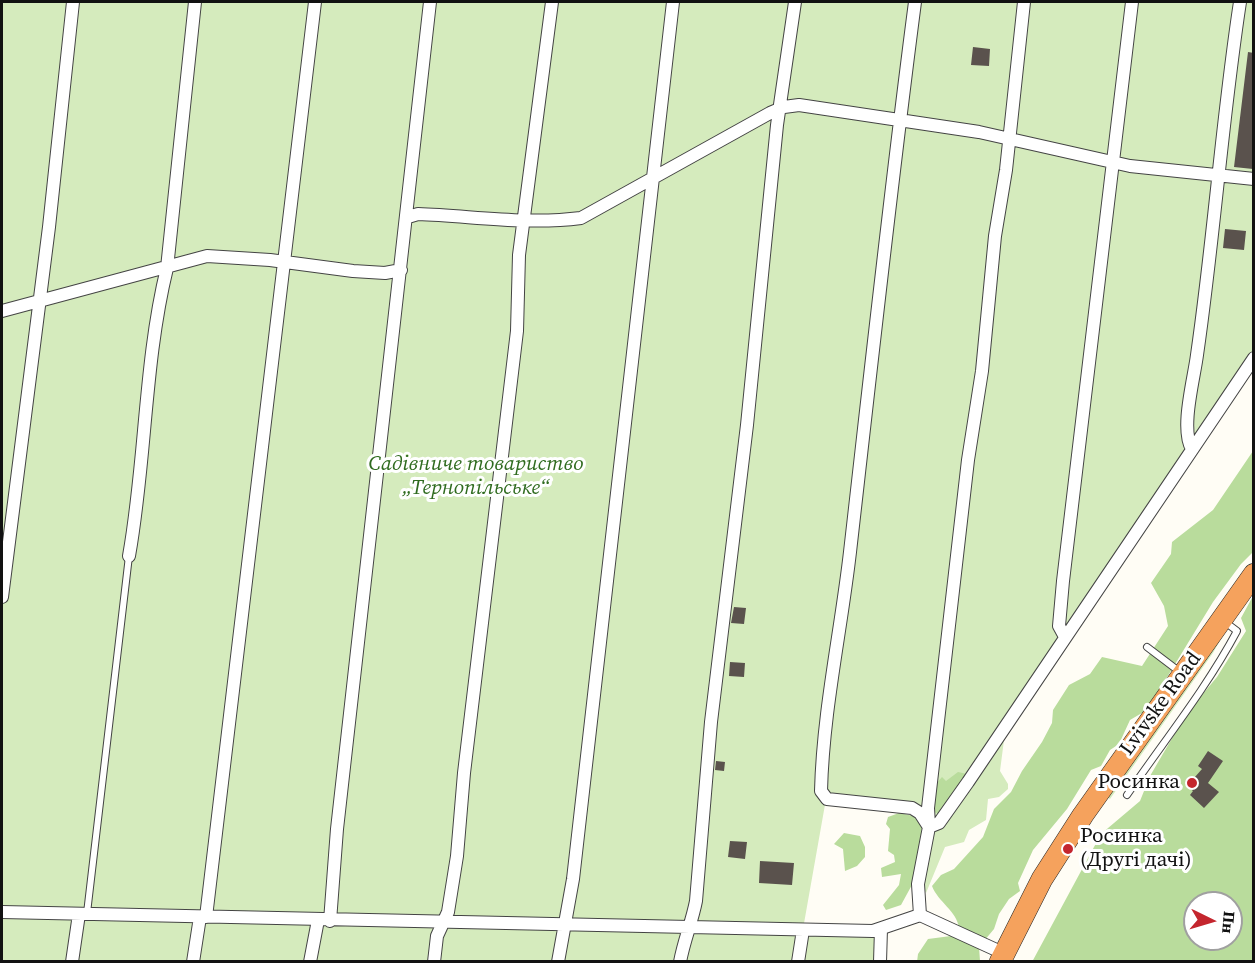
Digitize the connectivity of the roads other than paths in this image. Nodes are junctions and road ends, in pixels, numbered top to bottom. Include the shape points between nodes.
1 (73, 2) edge
2 (195, 2) edge
3 (315, 2) edge
4 (430, 2) edge
5 (552, 2) edge
6 (673, 2) edge
7 (795, 2) edge
8 (915, 2) edge
9 (1024, 2) edge
10 (1132, 2) edge
11 (1240, 2) edge
12 (780, 108) junction
13 (899, 121) junction
14 (1008, 139) junction
15 (1112, 163) junction
16 (1219, 176) junction
17 (651, 179) junction
18 (1254, 179) edge
19 (408, 217) junction
20 (525, 221) junction
21 (286, 262) junction
22 (167, 268) junction
23 (401, 270) junction
24 (39, 301) junction
25 (2, 311) edge
26 (1254, 358) edge
27 (1192, 449) junction
28 (129, 556) joint
29 (1254, 574) edge
30 (2, 597) edge
31 (1222, 620) junction
32 (1065, 637) junction
33 (1147, 647) dead end
34 (1183, 674) junction
35 (1127, 795) dead end
36 (929, 827) junction
37 (2, 912) edge
38 (83, 914) junction
39 (920, 915) junction
40 (203, 917) junction
41 (324, 920) junction
42 (442, 922) junction
43 (567, 923) junction
44 (691, 928) junction
45 (881, 929) junction
46 (802, 930) junction
47 (1002, 957) edge
48 (72, 962) edge
49 (194, 962) edge
50 (310, 962) edge
51 (434, 962) edge
52 (558, 962) edge
53 (680, 962) edge
54 (798, 962) edge
55 (880, 962) edge

1 - 24 street
2 - 22 street
3 - 21 street
4 - 19 street
5 - 20 street
6 - 17 street
7 - 12 street
8 - 13 street
9 - 14 street
10 - 15 street
11 - 16 street
12 - 13 street via 799,105
12 - 17 street
12 - 44 street
13 - 14 street
13 - 36 street via 821,791 827,799 912,808
14 - 15 street
14 - 36 street via 928,808
15 - 16 street
15 - 32 street via 1063,581 1059,626
16 - 18 street
16 - 27 street via 1188,416 1187,441
17 - 20 street via 581,218
17 - 43 street via 624,449
19 - 20 street via 418,214
19 - 23 street
20 - 42 street via 519,255 517,331 457,856 448,912
21 - 22 street via 207,256
21 - 23 street via 353,271
21 - 40 street
22 - 24 street
22 - 28 street via 158,304
23 - 41 street
24 - 25 street
24 - 30 street
26 - 27 street
27 - 32 street
28 - 38 lane
29 - 31 highway, Lvivske Road
31 - 34 highway, Lvivske Road
31 - 35 lane via 1237,631 1234,637
32 - 36 street via 939,823
33 - 34 lane
34 - 47 highway, Lvivske Road via 1126,751 1042,879
36 - 39 street via 918,884
37 - 38 street
38 - 40 street
38 - 48 street
39 - 45 street
39 - 47 street
40 - 41 street
40 - 49 street
41 - 42 street
41 - 50 street
42 - 43 street
42 - 51 street
43 - 44 street
43 - 52 street
44 - 46 street
44 - 53 street
45 - 46 street
45 - 55 street
46 - 54 street

